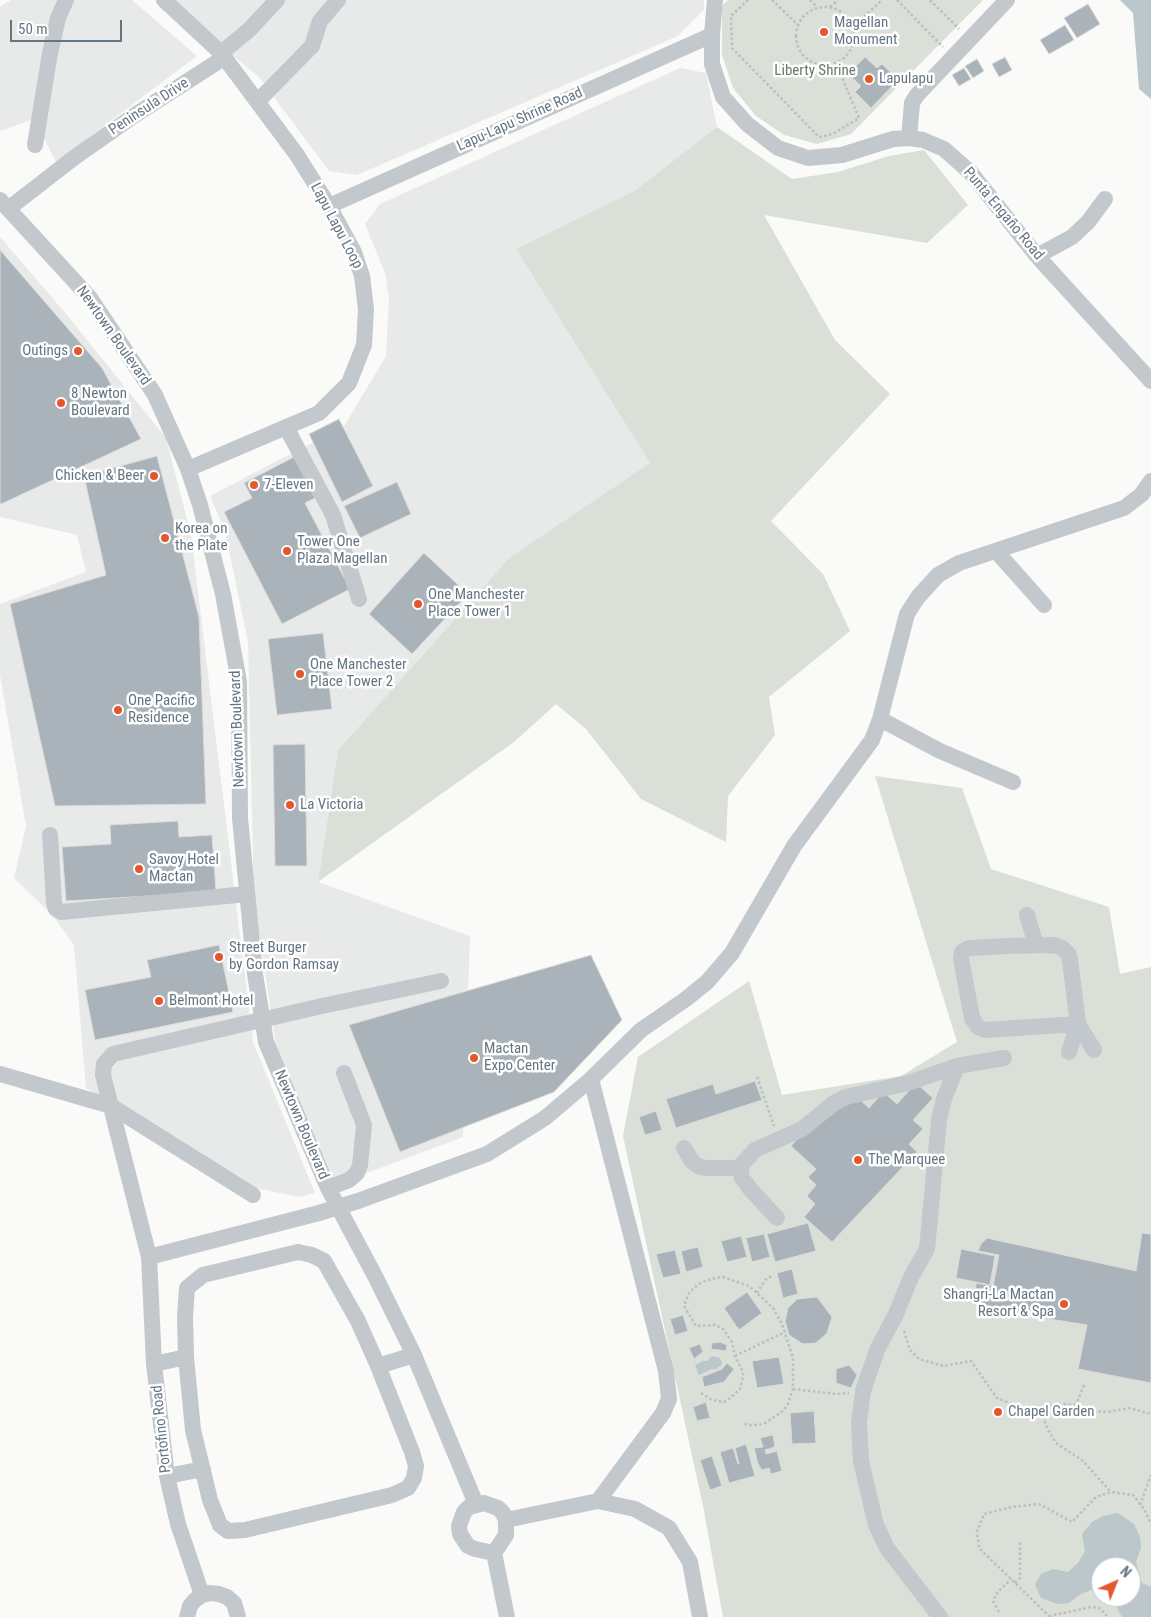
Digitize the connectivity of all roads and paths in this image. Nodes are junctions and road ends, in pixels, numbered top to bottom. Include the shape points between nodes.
1 (66, 0) edge
2 (164, 0) edge
3 (277, 0) edge
4 (338, 0) edge
5 (715, 0) edge
6 (748, 0) edge
7 (772, 0) edge
8 (810, 0) edge
9 (838, 0) edge
10 (882, 0) edge
11 (897, 0) edge
12 (930, 0) edge
13 (1007, 0) edge
14 (817, 7) junction
15 (830, 7) junction
16 (798, 25) junction
17 (853, 27) junction
18 (712, 35) junction
19 (970, 39) junction
20 (223, 55) junction
21 (953, 57) junction
22 (836, 63) junction
23 (258, 101) junction
24 (909, 138) junction
25 (35, 145) dead end
26 (1105, 199) dead end
27 (3, 204) edge
28 (329, 206) junction
29 (1037, 256) junction
30 (1151, 381) edge
31 (286, 427) junction
32 (188, 469) junction
33 (1151, 481) edge
34 (996, 551) junction
35 (359, 599) dead end
36 (1044, 605) dead end
37 (880, 719) junction
38 (1014, 782) dead end
39 (50, 835) dead end
40 (247, 894) junction
41 (1027, 915) dead end
42 (1036, 945) junction
43 (441, 981) dead end
44 (263, 1019) junction
45 (1078, 1024) junction
46 (1094, 1050) dead end
47 (1069, 1052) dead end
48 (1004, 1058) dead end
49 (957, 1066) junction
50 (344, 1073) dead end
51 (0, 1074) edge
52 (757, 1077) dead end
53 (592, 1079) junction
54 (110, 1106) junction
55 (778, 1139) junction
56 (684, 1148) dead end
57 (741, 1168) junction
58 (328, 1188) junction
59 (253, 1195) dead end
60 (337, 1208) junction
61 (777, 1218) dead end
62 (149, 1257) junction
63 (772, 1276) dead end
64 (757, 1294) junction
65 (896, 1314) junction
66 (785, 1332) junction
67 (414, 1355) junction
68 (735, 1356) junction
69 (186, 1357) junction
70 (154, 1364) junction
71 (378, 1366) junction
72 (1084, 1385) dead end
73 (793, 1389) junction
74 (863, 1391) junction
75 (701, 1393) dead end
76 (1053, 1404) junction
77 (1076, 1405) junction
78 (1151, 1414) edge
79 (742, 1423) dead end
80 (203, 1468) junction
81 (1151, 1475) edge
82 (167, 1476) junction
83 (1111, 1492) junction
84 (598, 1501) junction
85 (476, 1504) junction
86 (1140, 1505) junction
87 (506, 1520) junction
88 (1151, 1524) edge
89 (1020, 1541) dead end
90 (494, 1552) junction
91 (1011, 1579) junction
92 (1015, 1583) junction
93 (202, 1595) junction
94 (999, 1612) dead end
95 (1049, 1616) edge
96 (187, 1617) edge
97 (238, 1617) edge
98 (507, 1617) edge
99 (700, 1617) edge
100 (940, 1617) edge
101 (1108, 1617) edge

1 - 25 street via 50,53
2 - 20 street
3 - 20 street, Peninsula Drive
4 - 23 street via 320,21 312,46
5 - 18 street, Punta Engaño Road
6 - 22 path via 731,16 732,48 819,137 833,134 858,118
7 - 16 path
8 - 14 path
9 - 15 path
10 - 17 path
11 - 21 path
12 - 19 path
13 - 19 street
14 - 15 path
14 - 16 path via 802,17
15 - 17 path via 845,14
16 - 22 path via 796,38 804,56 816,64
17 - 22 path via 853,46
18 - 24 street, Punta Engaño Road via 712,64 723,96 747,124 778,148 808,158 842,155 893,139
18 - 28 street, Lapu-Lapu Shrine Road
19 - 21 street
20 - 23 street, Lapu Lapu Loop
20 - 27 street, Peninsula Drive
21 - 24 street via 912,103
23 - 28 street, Lapu Lapu Loop
24 - 29 street, Punta Engaño Road via 944,149 971,173
26 - 29 street via 1072,237
27 - 32 street, Newtown Boulevard via 90,298 155,395
28 - 31 street, Lapu Lapu Loop via 354,252 362,276 366,309 364,345 349,383 319,413
29 - 30 street, Punta Engaño Road
31 - 32 street, Lapu Lapu Loop
31 - 35 street via 333,515
32 - 40 street, Newtown Boulevard via 223,594 239,682 240,818
33 - 34 street via 1141,495 1124,508
34 - 36 street
34 - 37 street via 959,563 938,576 918,597 908,614
37 - 38 street via 940,751
37 - 53 street via 872,740 794,846 732,953 707,982 641,1030
39 - 40 street via 54,902 60,912
40 - 44 street, Newtown Boulevard
41 - 42 street
42 - 45 street via 1058,946 1069,955
42 - 45 street via 967,948 962,952 973,1021 985,1030
43 - 44 street, Portofino Road
44 - 54 street, Portofino Road via 113,1054 104,1064 103,1075
44 - 58 street, Newtown Boulevard via 266,1042
45 - 46 street
45 - 47 street
48 - 49 street
49 - 55 street via 908,1083 846,1096 802,1129
49 - 65 street via 940,1109 927,1249
50 - 58 street via 364,1125 360,1165 349,1180
51 - 54 street
52 - 55 path
53 - 60 street via 545,1118 487,1154
53 - 84 street via 666,1371 669,1399 663,1414
54 - 59 street
54 - 62 street, Portofino Road
55 - 57 street via 755,1150
56 - 57 street via 698,1166
57 - 61 street via 744,1182
58 - 60 street, Newtown Boulevard
60 - 62 street
60 - 67 street, Newtown Boulevard
62 - 70 street, Portofino Road
63 - 64 path via 765,1280
64 - 66 path via 773,1308
64 - 68 path via 748,1286 724,1277 702,1282 686,1299 684,1306 694,1324 722,1328 732,1342
65 - 74 street via 877,1350
65 - 76 path via 910,1350 919,1359 943,1366 971,1361 997,1398 1022,1408
66 - 68 path
66 - 73 path via 793,1358
67 - 71 street
67 - 85 street, Newtown Boulevard
68 - 75 path via 743,1372 740,1389 724,1402
69 - 70 street
69 - 71 street via 188,1288 194,1282 203,1276 298,1252 324,1261 358,1320
69 - 80 street via 192,1430
70 - 82 street, Portofino Road
71 - 80 street via 416,1466 408,1488 392,1495 228,1532 220,1525 214,1512
72 - 77 path
73 - 74 path via 836,1394
73 - 79 path via 783,1411 758,1425
74 - 100 street via 860,1443 876,1525 887,1548
76 - 77 path
76 - 83 path via 1044,1410 1044,1419 1056,1442 1082,1461
77 - 78 path via 1092,1411 1129,1408
80 - 82 street
81 - 86 path
82 - 93 street, Portofino Road via 178,1524
83 - 86 path via 1133,1495
83 - 91 path via 1096,1497 1072,1522 1039,1504 984,1514 976,1531 979,1548
84 - 87 street
84 - 99 street via 635,1509 669,1528 690,1562
85 - 87 street via 491,1504 503,1513
85 - 90 street via 464,1512 460,1534 475,1550
86 - 88 path
87 - 90 street via 506,1535
89 - 92 path via 1020,1578
90 - 98 street
91 - 92 path
91 - 94 path via 994,1601
92 - 95 path
93 - 96 street via 190,1606
93 - 97 street via 210,1593 227,1597 234,1603
95 - 101 path via 1092,1607 1099,1608

